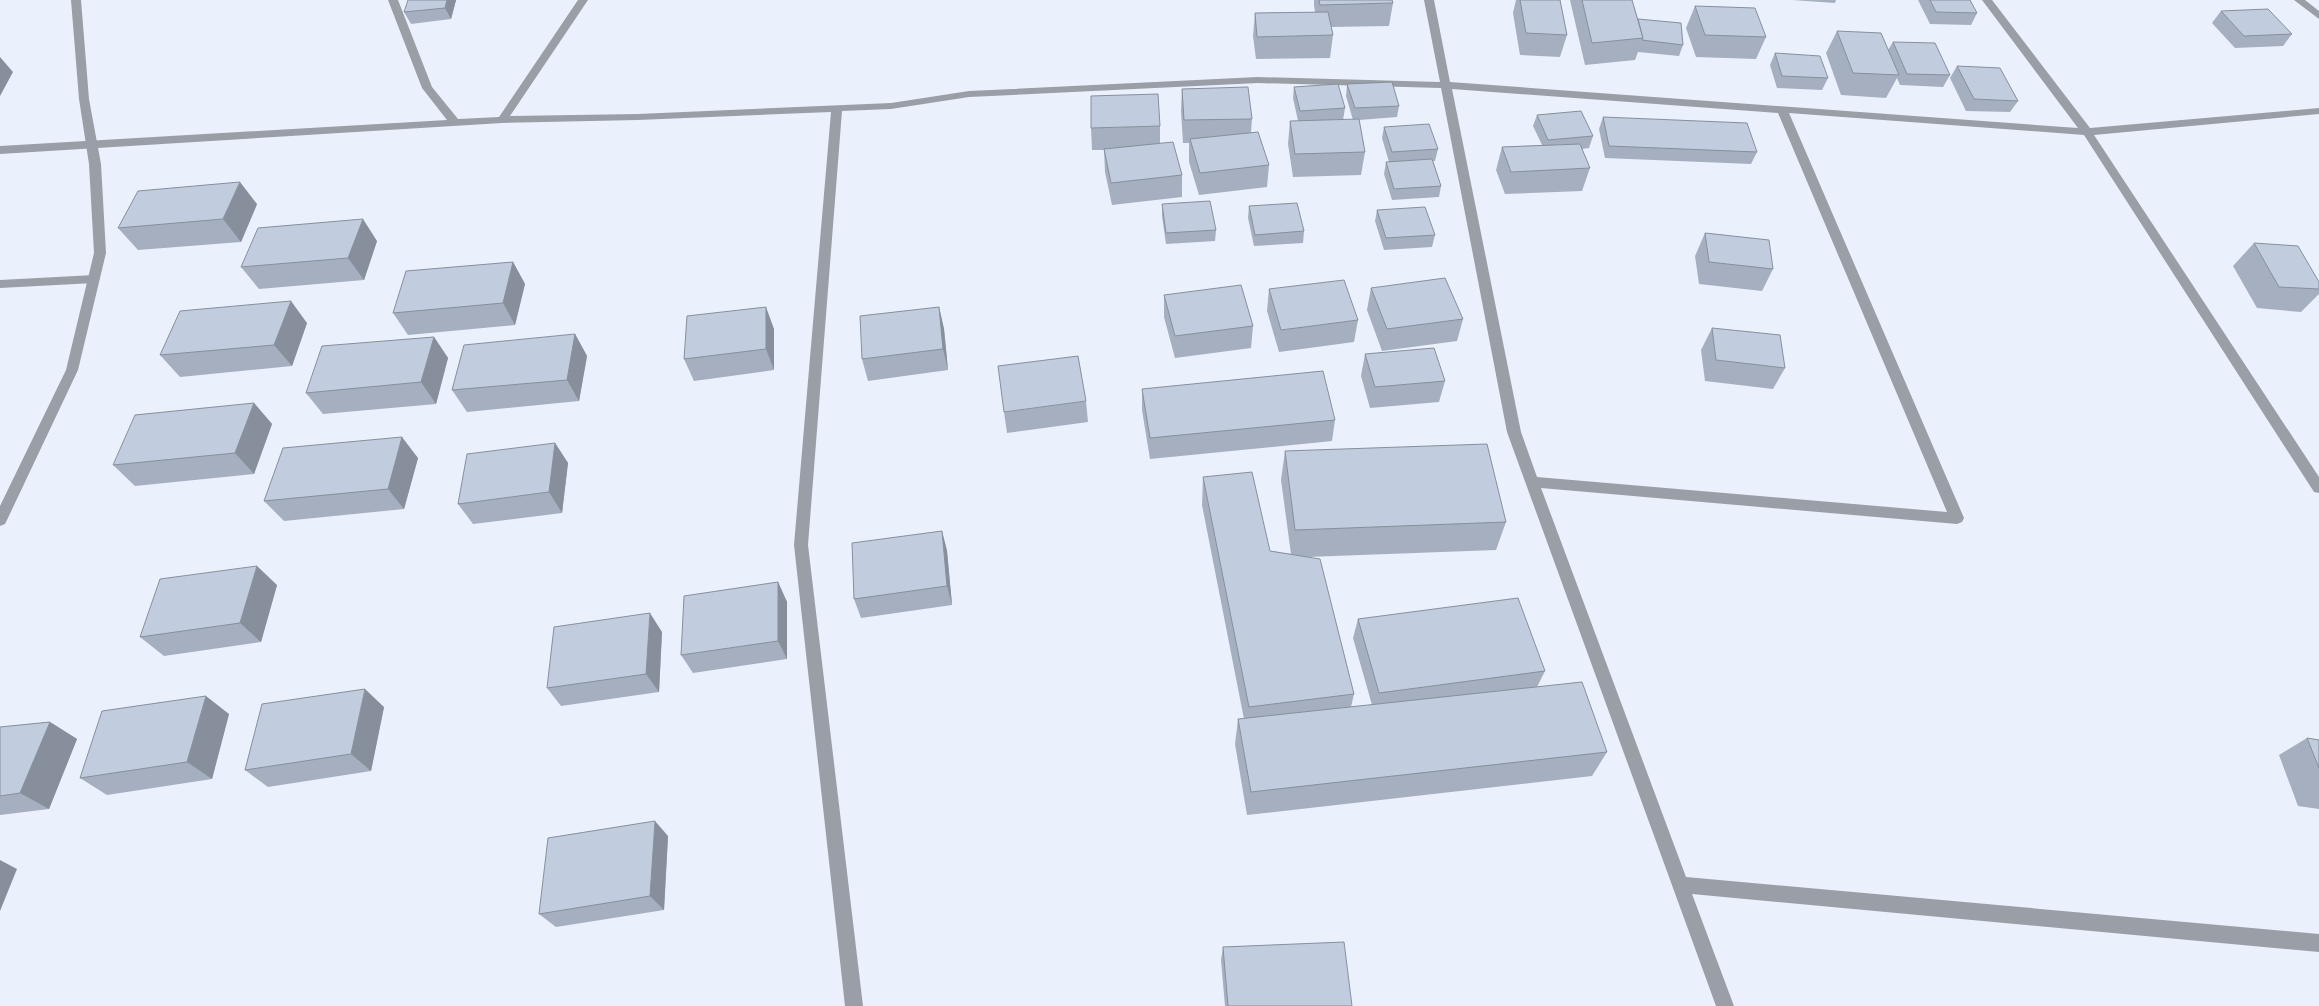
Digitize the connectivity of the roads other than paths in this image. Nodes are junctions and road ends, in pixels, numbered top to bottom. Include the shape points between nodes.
1 (76, 0) edge
2 (393, 0) edge
3 (583, 0) edge
4 (1428, 0) edge
5 (1987, 0) edge
6 (2299, 0) edge
7 (2319, 16) edge
8 (1447, 84) junction
9 (837, 108) junction
10 (1782, 110) junction
11 (2319, 111) edge
12 (502, 120) junction
13 (454, 122) junction
14 (2087, 132) junction
15 (92, 146) junction
16 (0, 150) edge
17 (94, 279) junction
18 (0, 284) edge
19 (1532, 482) junction
20 (2319, 488) edge
21 (0, 520) edge
22 (1679, 885) junction
23 (2319, 943) edge
24 (854, 1006) edge
25 (1725, 1006) edge

1 - 15 street via 84,99
2 - 13 street via 427,88
3 - 12 street
4 - 8 street
5 - 14 street
6 - 7 street
8 - 9 street via 1258,80 969,94 892,106
8 - 10 street
8 - 19 street via 1514,432
9 - 12 street
9 - 24 street via 801,545
10 - 14 street
10 - 19 street via 1957,518
11 - 14 street
12 - 13 street
13 - 15 street
14 - 20 street
15 - 16 street
15 - 17 street via 100,253
17 - 18 street
17 - 21 street via 72,370
19 - 22 street
22 - 23 street
22 - 25 street

